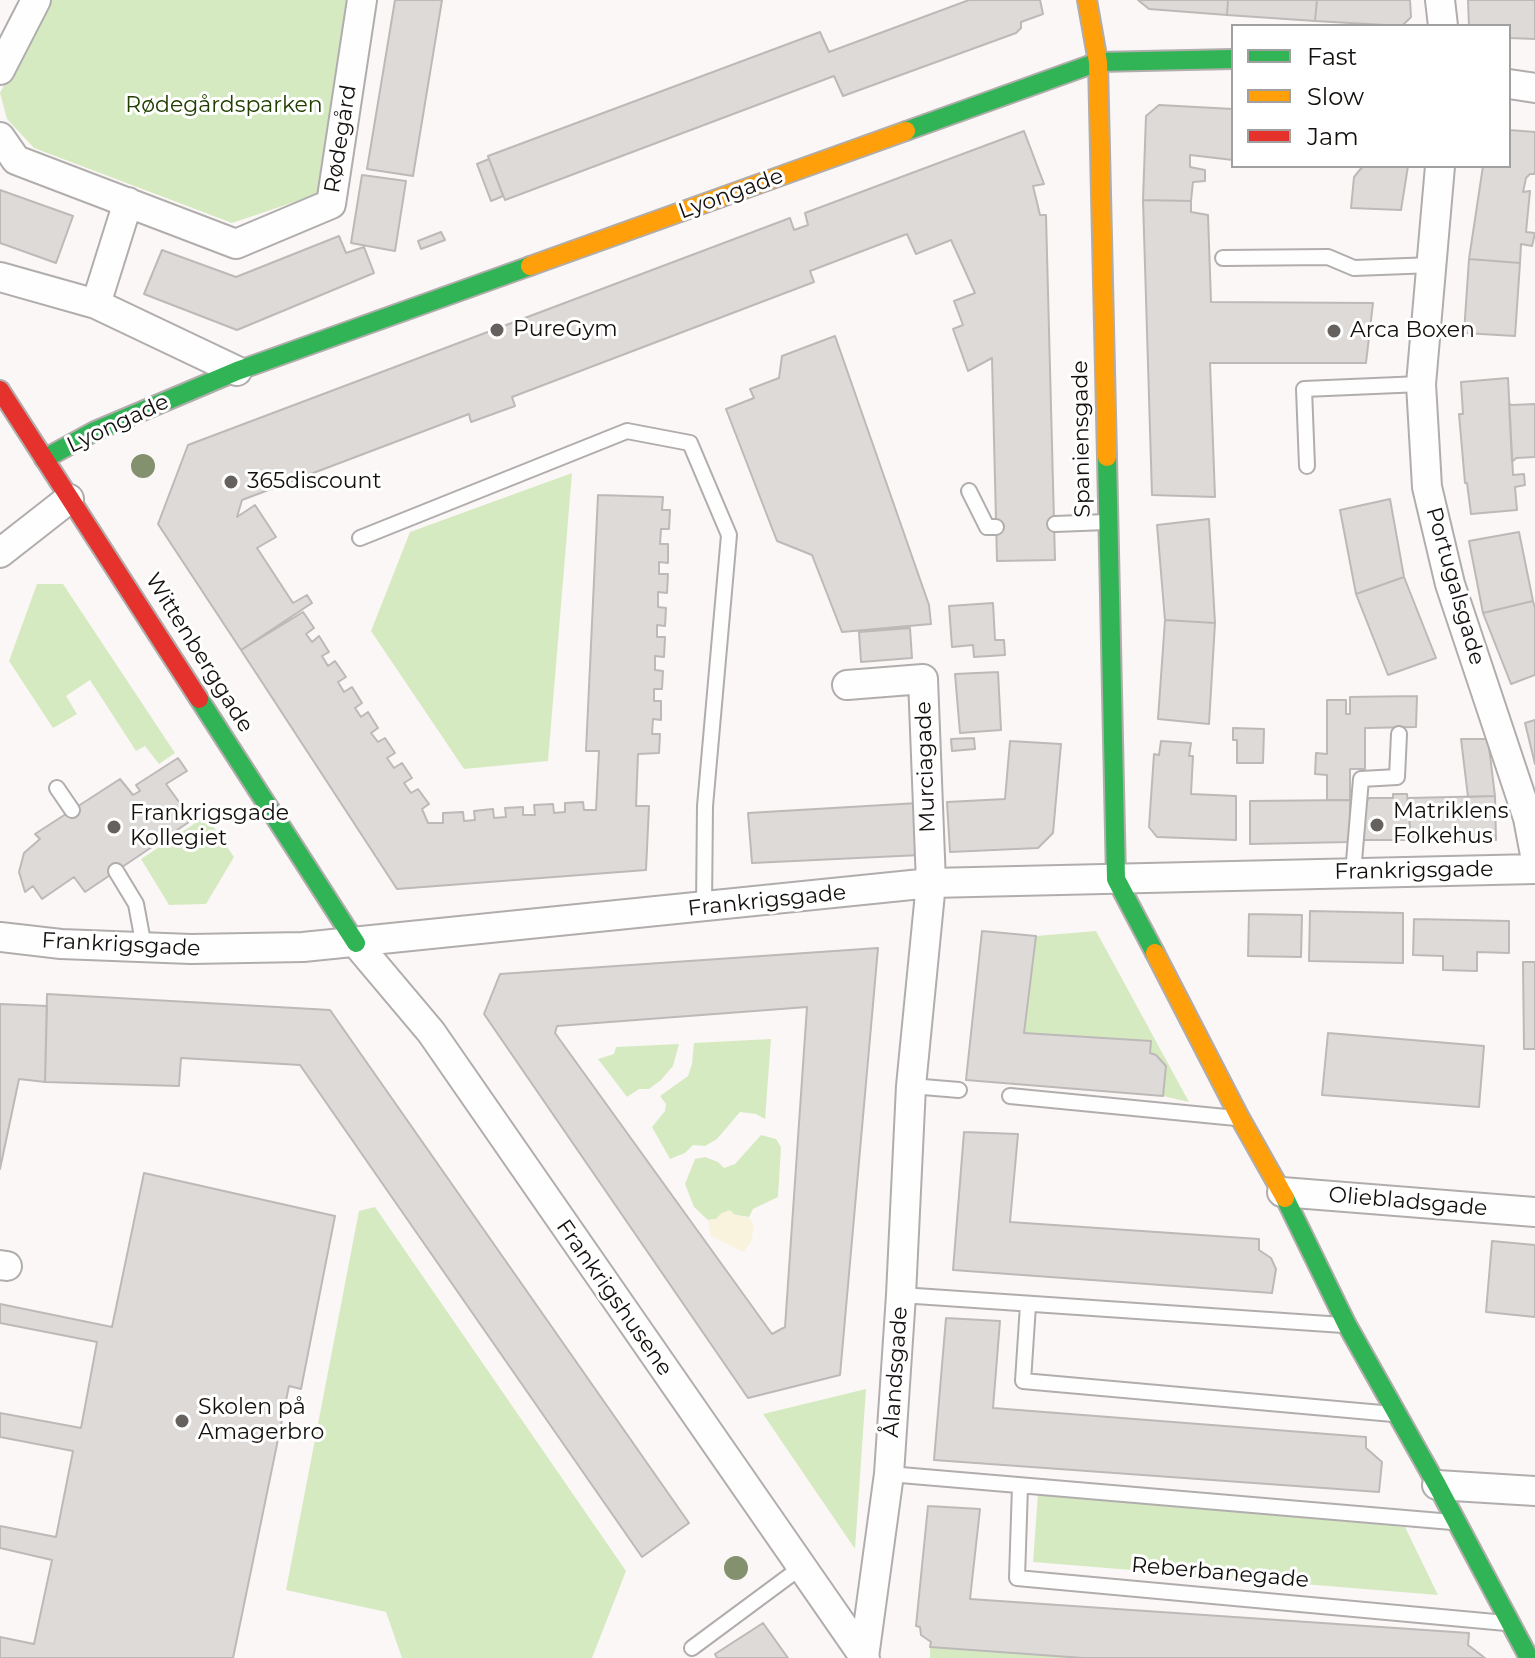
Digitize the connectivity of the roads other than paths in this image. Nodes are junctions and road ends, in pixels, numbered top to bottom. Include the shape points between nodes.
1 (36, 0) edge
2 (362, 0) edge
3 (1087, 0) edge
4 (1440, 0) edge
5 (1443, 24) edge
6 (1231, 59) edge
7 (1098, 62) junction
8 (0, 70) edge
9 (1511, 84) edge
10 (1535, 88) edge
11 (0, 137) edge
12 (1440, 168) edge
13 (128, 202) junction
14 (1223, 258) dead end
15 (1433, 265) junction
16 (0, 277) edge
17 (96, 304) junction
18 (237, 371) junction
19 (1421, 384) junction
20 (0, 390) edge
21 (44, 459) junction
22 (1307, 466) dead end
23 (969, 491) dead end
24 (69, 499) junction
25 (1108, 522) junction
26 (1055, 524) dead end
27 (996, 527) dead end
28 (360, 538) dead end
29 (6, 542) edge
30 (847, 685) dead end
31 (1399, 734) dead end
32 (57, 788) dead end
33 (72, 810) dead end
34 (1535, 855) edge
35 (1535, 869) edge
36 (116, 871) dead end
37 (1353, 873) junction
38 (1116, 879) junction
39 (931, 883) junction
40 (704, 907) junction
41 (0, 937) edge
42 (356, 943) junction
43 (144, 947) junction
44 (911, 1086) junction
45 (959, 1090) dead end
46 (1010, 1096) dead end
47 (1240, 1118) junction
48 (1282, 1192) junction
49 (1535, 1212) edge
50 (901, 1295) junction
51 (1028, 1305) junction
52 (1347, 1325) junction
53 (1397, 1415) junction
54 (889, 1474) junction
55 (1437, 1485) junction
56 (1020, 1486) junction
57 (1535, 1491) edge
58 (1457, 1522) junction
59 (800, 1568) junction
60 (1510, 1623) junction
61 (692, 1648) dead end
62 (864, 1658) edge
63 (1529, 1658) edge

1 - 8 street
2 - 13 street, Rødegård via 331,204 236,244
3 - 7 street, Spaniensgade
4 - 5 street
6 - 7 street, Lyongade
7 - 18 street, Lyongade
7 - 25 street, Spaniensgade
9 - 10 street
11 - 13 street, Rødegård via 16,160
12 - 15 street, Portugalsgade
13 - 17 street
14 - 15 lane via 1328,257 1354,268
15 - 19 street, Portugalsgade
16 - 17 street
17 - 18 street
18 - 21 street, Lyongade via 95,431
19 - 22 lane via 1304,389
19 - 34 street, Portugalsgade via 1427,487 1450,584 1528,818
20 - 21 street, Wittenberggade
21 - 24 street, Wittenberggade
23 - 27 lane via 987,527
24 - 29 street
24 - 42 street, Wittenberggade
25 - 26 lane
25 - 38 street, Spaniensgade
28 - 40 lane via 627,431 690,443 729,535 705,806
30 - 39 street, Murciagade via 923,679
31 - 37 lane via 1397,777 1361,779
32 - 33 lane
35 - 37 street, Frankrigsgade
36 - 43 lane via 136,904
37 - 38 street, Frankrigsgade
38 - 39 street, Frankrigsgade
38 - 47 street
39 - 40 street, Frankrigsgade
39 - 44 street, Ålandsgade
40 - 42 street, Frankrigsgade
41 - 43 street, Frankrigsgade
42 - 43 street, Frankrigsgade
42 - 59 street, Frankrigshusene via 431,1032
44 - 45 lane
44 - 50 street, Ålandsgade
46 - 47 lane
47 - 48 street
48 - 49 street, Oliebladsgade
48 - 52 street
50 - 51 lane
50 - 54 street, Ålandsgade
51 - 52 lane
51 - 53 lane via 1023,1381
52 - 53 street
53 - 55 street
54 - 56 lane
54 - 62 street, Ålandsgade
55 - 57 street
55 - 58 street
56 - 58 lane
56 - 60 lane, Reberbanegade via 1017,1578
58 - 60 street
59 - 61 lane
59 - 62 street, Frankrigshusene
60 - 63 street

